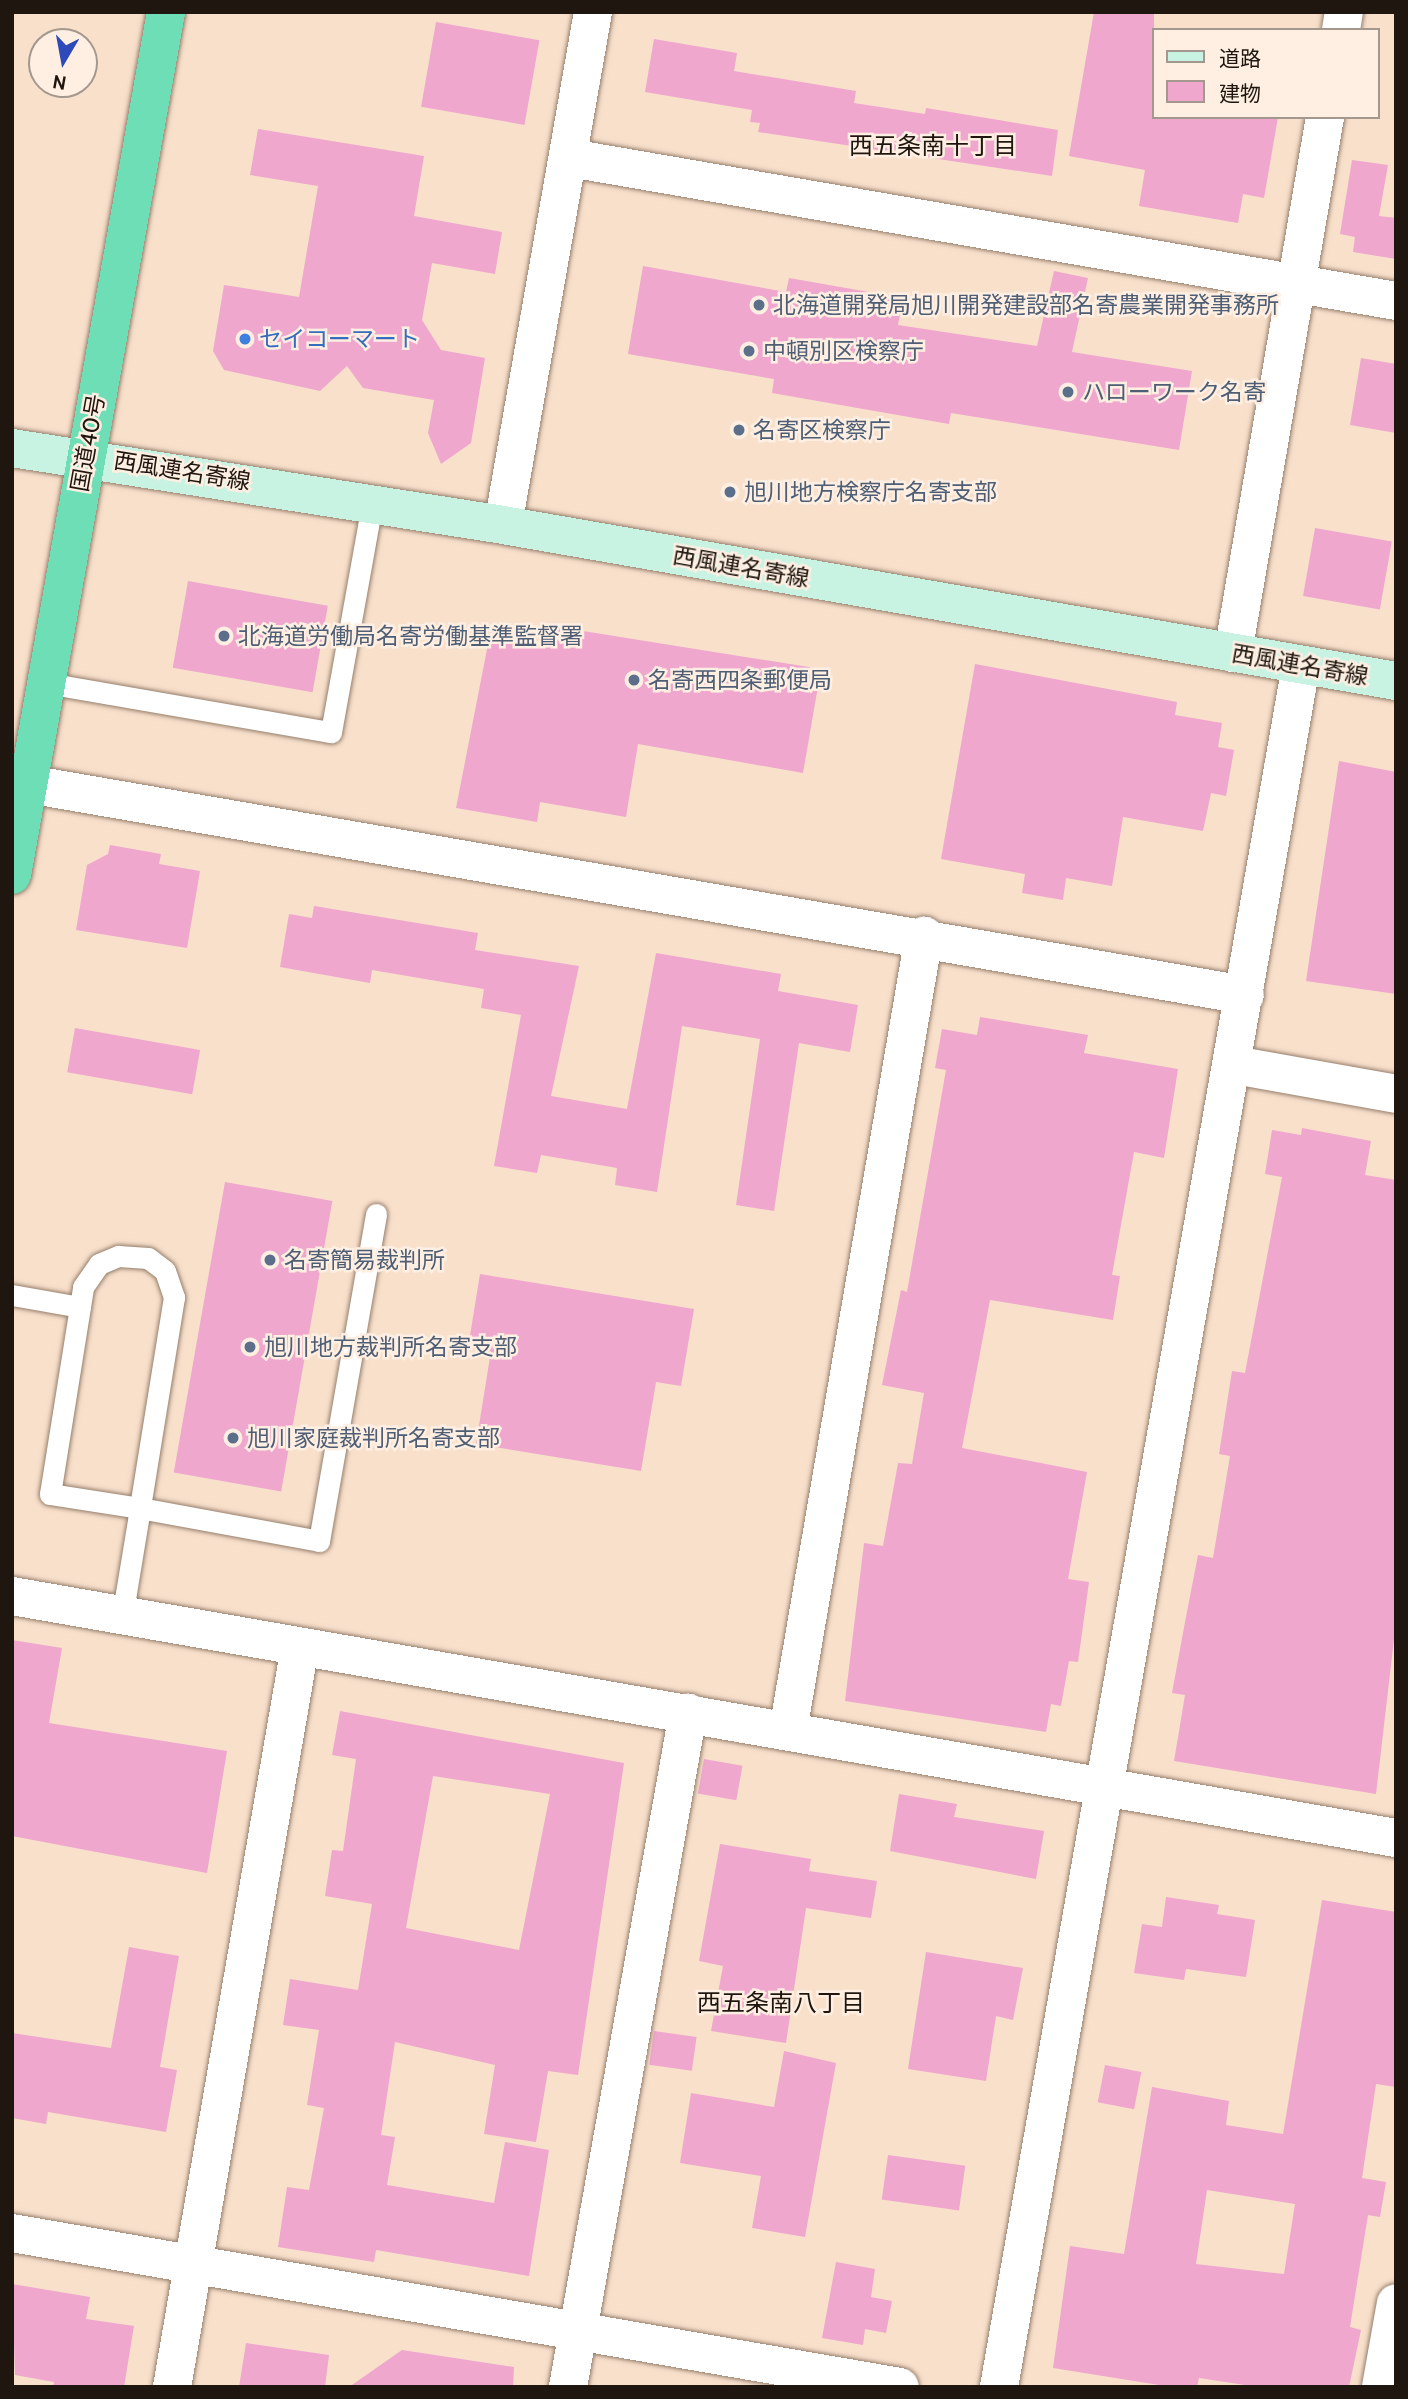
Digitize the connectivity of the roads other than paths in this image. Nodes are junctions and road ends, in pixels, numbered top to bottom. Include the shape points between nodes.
1 (166, 12) edge
2 (593, 12) edge
3 (1325, 119) edge
4 (570, 158) junction
5 (1297, 284) junction
6 (1396, 301) edge
7 (12, 448) edge
8 (86, 455) junction
9 (372, 503) junction
10 (503, 525) junction
11 (1233, 653) junction
12 (1301, 665) junction
13 (1396, 681) edge
14 (46, 683) junction
15 (28, 784) junction
16 (12, 875) edge
17 (924, 936) junction
18 (1245, 995) junction
19 (1234, 1065) junction
20 (1396, 1094) edge
21 (376, 1214) dead end
22 (12, 1295) edge
23 (80, 1307) junction
24 (140, 1508) junction
25 (12, 1597) edge
26 (122, 1617) junction
27 (300, 1647) junction
28 (688, 1713) junction
29 (788, 1731) junction
30 (1106, 1786) junction
31 (1396, 1838) edge
32 (12, 2233) edge
33 (192, 2264) junction
34 (1396, 2302) edge
35 (577, 2331) junction
36 (172, 2387) edge
37 (568, 2387) edge
38 (900, 2387) edge
39 (999, 2387) edge
40 (1381, 2387) edge

1 - 8 highway, 国道40号
2 - 4 street
3 - 5 street
4 - 5 street
4 - 10 street
5 - 6 street
5 - 11 street
7 - 8 main road, 西風連名寄線
8 - 9 main road, 西風連名寄線
8 - 14 highway, 国道40号
9 - 10 main road, 西風連名寄線
9 - 14 lane via 331,732
10 - 11 main road, 西風連名寄線
11 - 12 main road, 西風連名寄線
12 - 13 main road, 西風連名寄線
12 - 18 street
14 - 15 highway, 国道40号
15 - 16 highway, 国道40号
15 - 17 street
17 - 18 street
17 - 29 street
18 - 19 street
19 - 20 street
19 - 30 street
21 - 24 lane via 319,1541
22 - 23 lane
23 - 24 lane via 50,1494
23 - 24 lane via 83,1287 99,1264 118,1256 148,1258 165,1271 174,1297
24 - 26 lane
25 - 26 street
26 - 27 street
27 - 28 street
27 - 33 street
28 - 29 street
28 - 35 street
29 - 30 street
30 - 31 street
30 - 39 street
32 - 33 street
33 - 35 street
33 - 36 street
34 - 40 street
35 - 37 street
35 - 38 street

